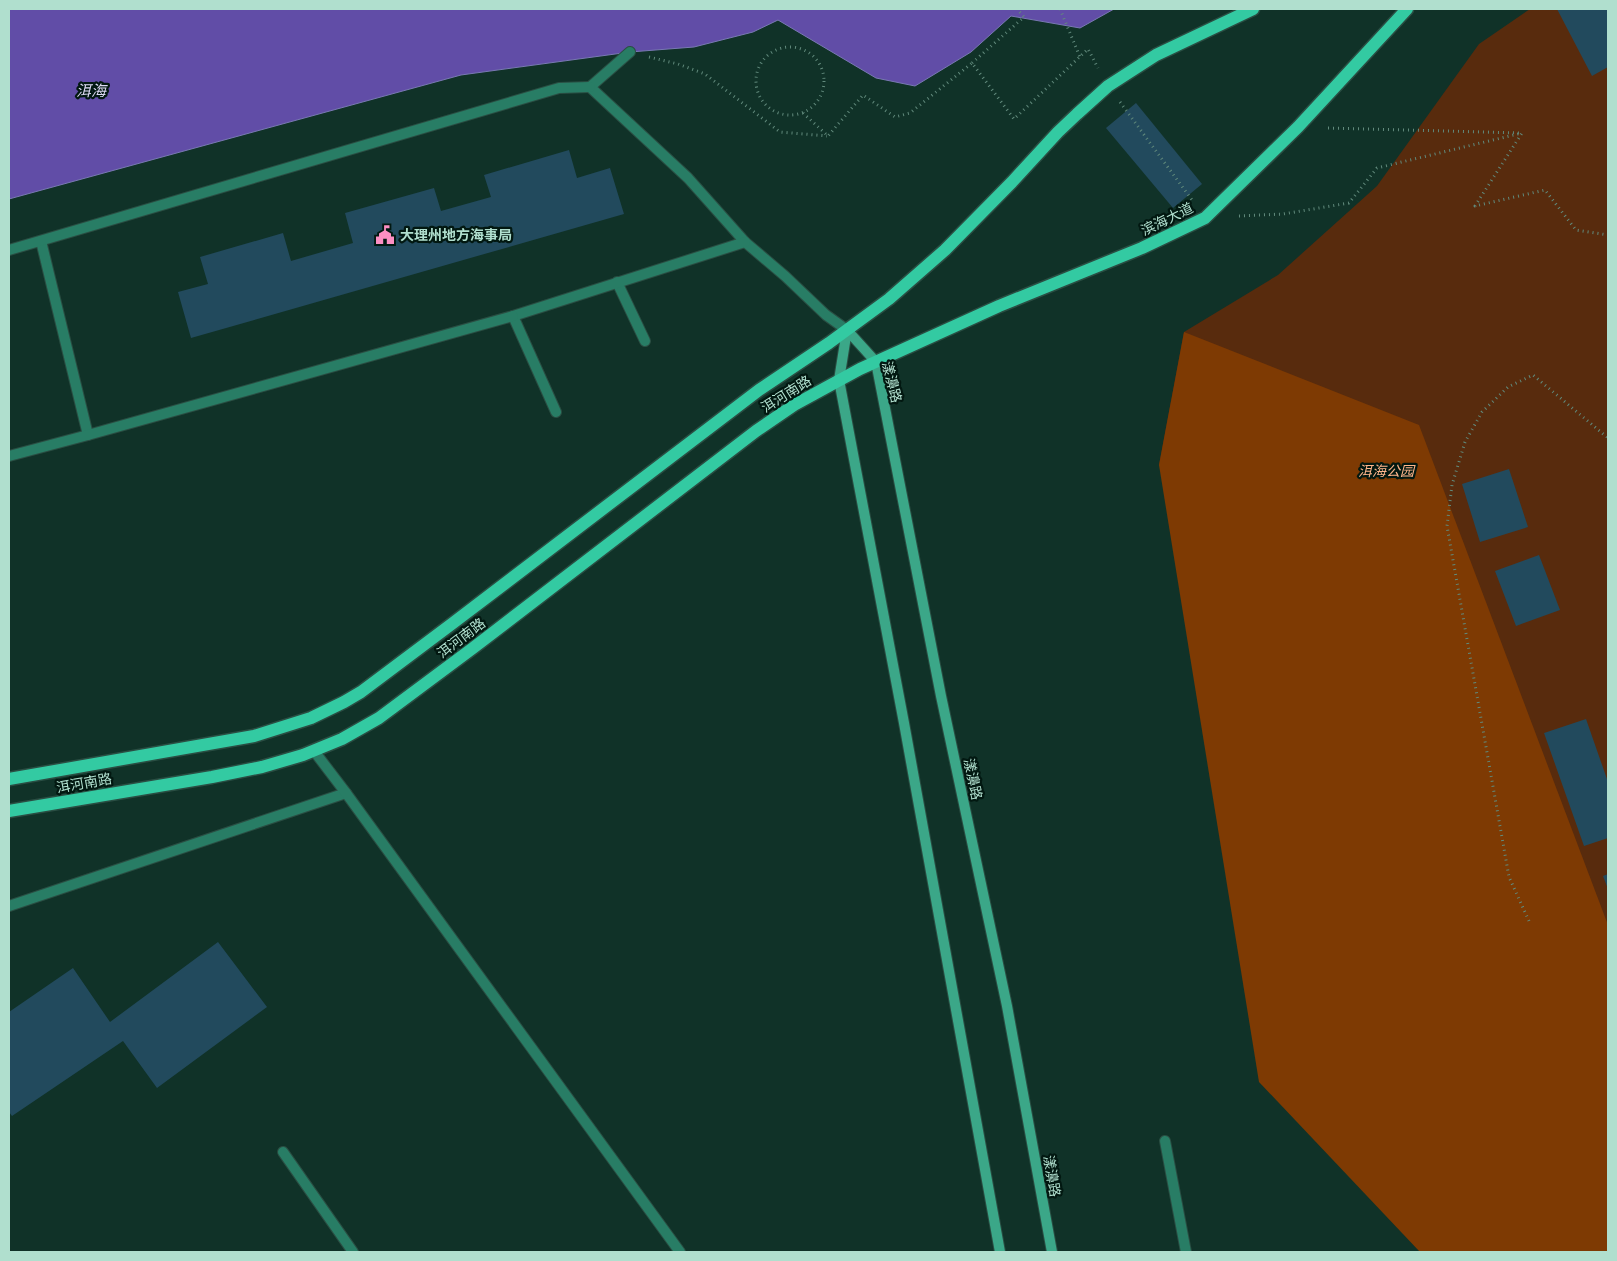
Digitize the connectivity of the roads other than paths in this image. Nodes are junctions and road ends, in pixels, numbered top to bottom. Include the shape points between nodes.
1 (1253, 9) edge
2 (1407, 9) edge
3 (630, 52) road end
4 (590, 87) junction
5 (41, 241) junction
6 (745, 242) junction
7 (9, 250) edge
8 (617, 282) junction
9 (512, 316) junction
10 (847, 330) junction
11 (645, 341) dead end
12 (876, 362) junction
13 (839, 380) junction
14 (556, 412) dead end
15 (88, 436) junction
16 (9, 456) edge
17 (314, 751) junction
18 (9, 779) edge
19 (346, 793) junction
20 (9, 811) edge
21 (9, 906) edge
22 (1165, 1141) dead end
23 (283, 1152) dead end
24 (353, 1252) edge
25 (680, 1252) edge
26 (1000, 1252) edge
27 (1052, 1252) edge
28 (1186, 1252) edge

1 - 10 main road via 1156,56 1108,86 1058,132 945,250 889,299
2 - 12 main road, 滨海大道 via 1298,127 1205,218
3 - 4 street
4 - 5 street via 559,88
4 - 6 street via 688,178
5 - 7 street
5 - 15 street
6 - 8 street
6 - 10 street
8 - 9 street
8 - 11 street
9 - 14 street
9 - 15 street
10 - 12 main road, 漾濞路
10 - 13 main road
10 - 18 main road, 洱河南路 via 759,390 344,702 311,718 254,736
12 - 13 main road, 洱河南路
12 - 27 main road, 漾濞路 via 941,696 1007,1006
13 - 17 main road, 洱河南路 via 777,416 379,718
13 - 26 main road
15 - 16 street
17 - 19 street
17 - 20 main road, 洱河南路 via 220,775
19 - 21 street
19 - 25 street
22 - 28 street
23 - 24 street

